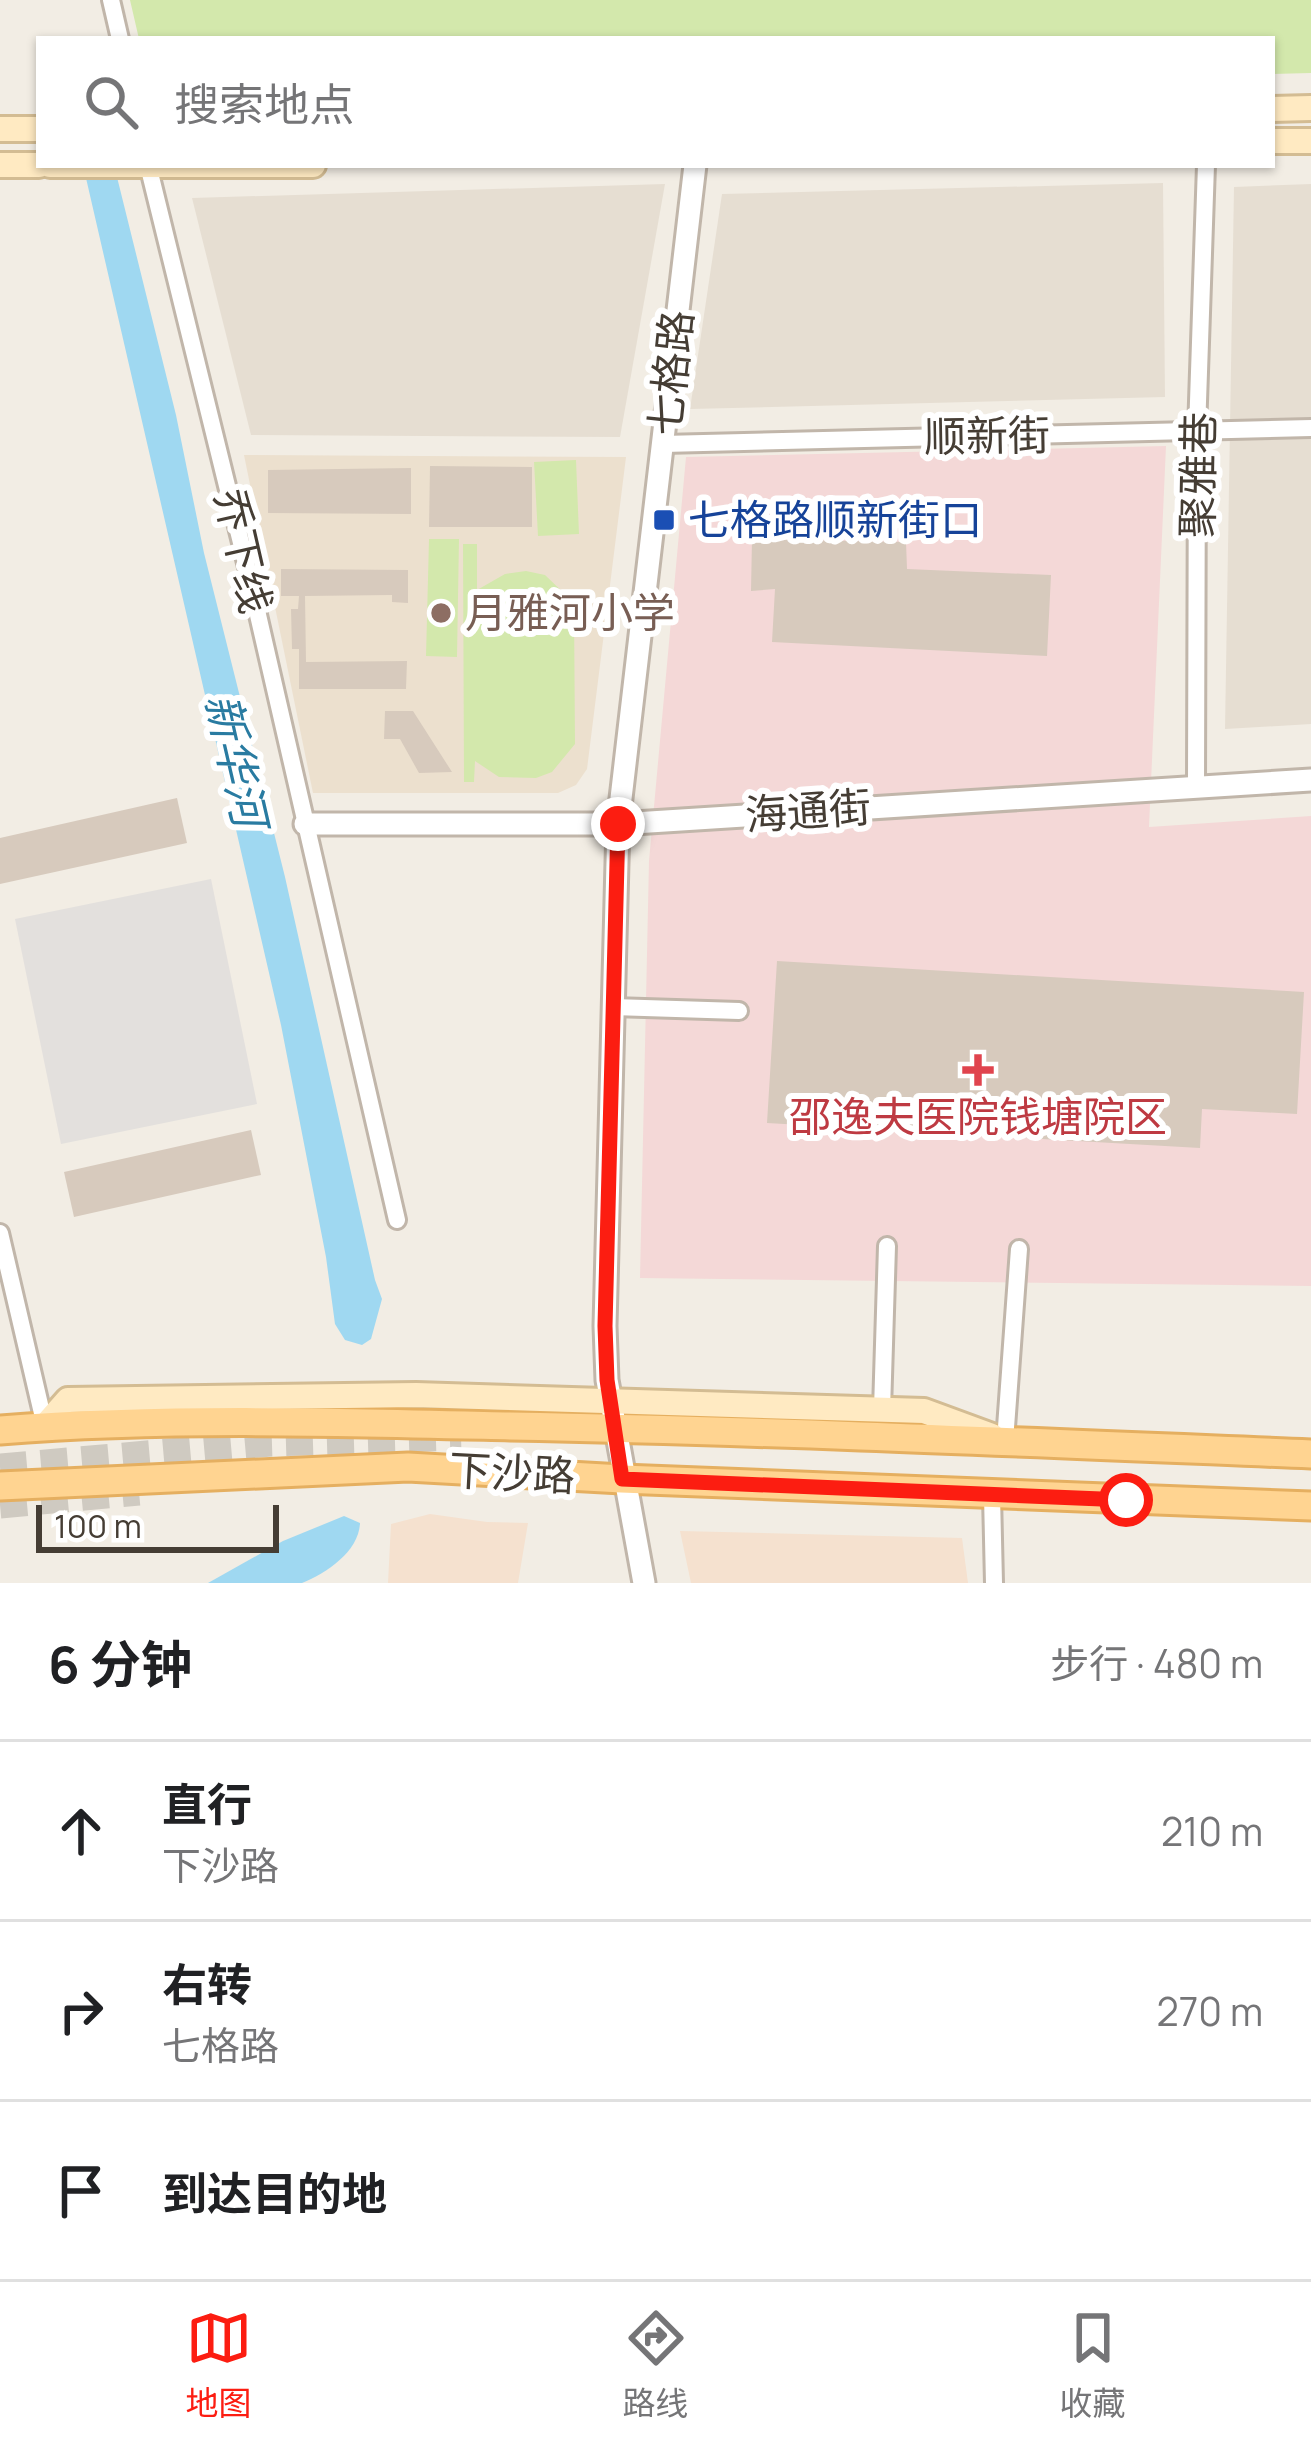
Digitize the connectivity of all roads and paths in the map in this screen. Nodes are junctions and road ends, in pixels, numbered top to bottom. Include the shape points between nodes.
1 (111, 0) edge
2 (119, 36) edge
3 (1311, 108) edge
4 (1275, 109) edge
5 (0, 129) edge
6 (36, 129) edge
7 (1275, 141) edge
8 (1311, 141) edge
9 (0, 165) edge
10 (36, 165) edge
11 (148, 168) edge
12 (695, 168) edge
13 (1206, 168) edge
14 (1311, 428) edge
15 (1197, 431) junction
16 (664, 445) junction
17 (1311, 780) edge
18 (1196, 784) junction
19 (305, 824) junction
20 (618, 824) junction
21 (613, 1007) junction
22 (739, 1011) dead end
23 (397, 1220) dead end
24 (0, 1233) edge
25 (887, 1246) dead end
26 (1018, 1249) dead end
27 (610, 1399) junction
28 (882, 1410) junction
29 (45, 1426) junction
30 (615, 1428) junction
31 (0, 1430) edge
32 (1005, 1442) junction
33 (1311, 1454) edge
34 (622, 1479) junction
35 (0, 1486) edge
36 (992, 1495) junction
37 (1311, 1506) edge
38 (644, 1583) edge
39 (994, 1583) edge

1 - 2 street
3 - 4 main road
5 - 6 main road
7 - 8 main road
9 - 10 main road
11 - 19 street, 乔下线
12 - 16 street, 七格路
13 - 15 street, 聚雅巷
14 - 15 street, 顺新街
15 - 16 street, 顺新街
15 - 18 street, 聚雅巷
16 - 20 street, 七格路
17 - 18 street, 海通街
18 - 20 street, 海通街
19 - 20 street, 海通街
19 - 23 street, 乔下线
20 - 21 street, 七格路
21 - 22 street
21 - 27 street, 七格路
24 - 29 street
25 - 28 street
26 - 32 street
27 - 28 main road, 下沙路
27 - 29 main road, 下沙路 via 68,1400
27 - 30 street, 七格路
28 - 32 main road, 下沙路 via 924,1411
29 - 30 main road, 下沙路
29 - 31 main road, 下沙路
30 - 32 main road, 下沙路
30 - 34 street, 七格路
32 - 33 main road, 下沙路
34 - 35 main road, 下沙路 via 408,1467
34 - 36 main road, 下沙路
34 - 38 street, 七格路
36 - 37 main road, 下沙路
36 - 39 street

